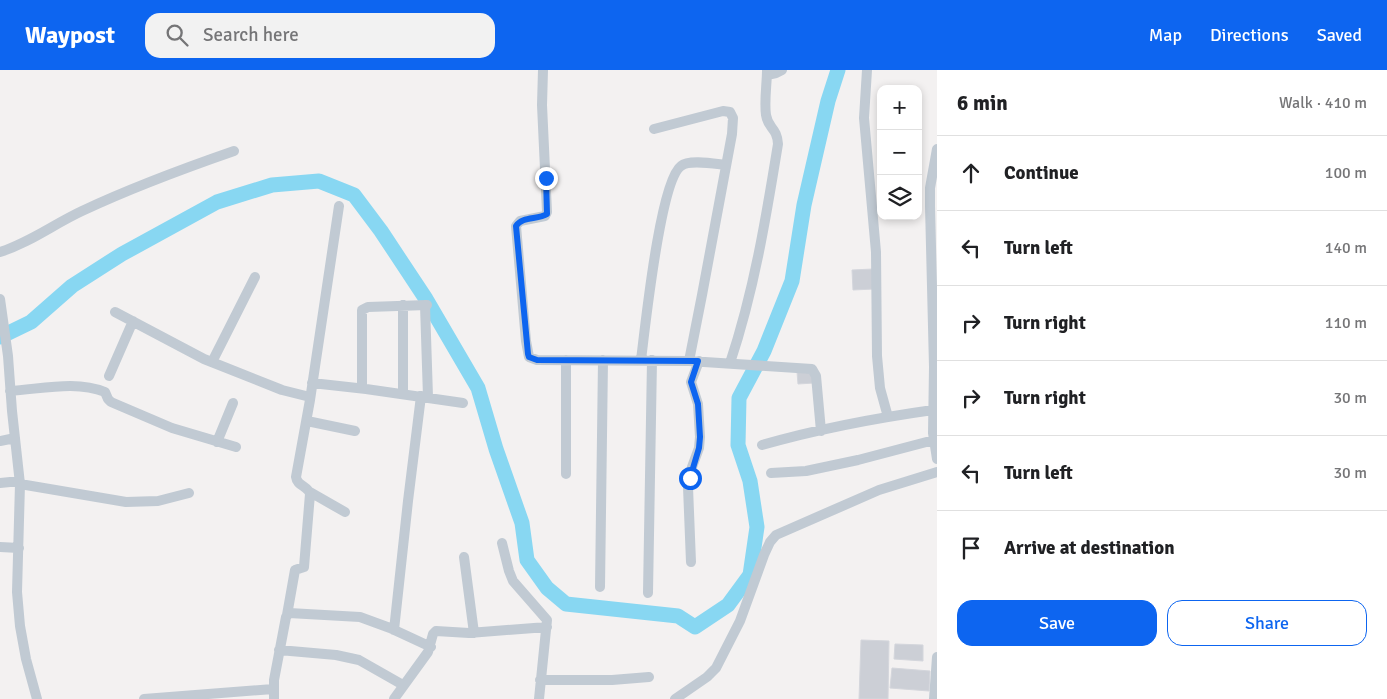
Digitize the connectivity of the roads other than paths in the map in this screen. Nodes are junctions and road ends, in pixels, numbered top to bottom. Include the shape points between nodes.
1 (542, 70) edge
2 (782, 70) edge
3 (867, 70) edge
4 (767, 72) edge
5 (654, 129) dead end
6 (937, 149) edge
7 (234, 151) dead end
8 (726, 165) junction
9 (339, 206) dead end
10 (0, 252) edge
11 (255, 277) dead end
12 (935, 295) edge
13 (0, 299) edge
14 (402, 305) junction
15 (115, 312) dead end
16 (132, 321) junction
17 (566, 360) junction
18 (603, 360) junction
19 (647, 360) junction
20 (694, 361) junction
21 (212, 362) junction
22 (732, 363) junction
23 (5, 375) edge
24 (109, 376) dead end
25 (312, 384) junction
26 (362, 388) junction
27 (10, 391) junction
28 (403, 394) junction
29 (310, 397) junction
30 (424, 397) junction
31 (233, 403) dead end
32 (463, 403) dead end
33 (933, 410) junction
34 (888, 417) junction
35 (307, 422) junction
36 (356, 431) dead end
37 (820, 431) junction
38 (15, 438) junction
39 (0, 440) edge
40 (934, 440) junction
41 (217, 442) junction
42 (762, 445) dead end
43 (236, 447) dead end
44 (937, 459) edge
45 (937, 472) edge
46 (771, 473) dead end
47 (566, 474) dead end
48 (20, 482) junction
49 (0, 483) edge
50 (310, 492) junction
51 (188, 493) dead end
52 (345, 512) dead end
53 (502, 543) dead end
54 (0, 547) edge
55 (18, 548) junction
56 (464, 557) dead end
57 (691, 562) dead end
58 (600, 586) dead end
59 (648, 593) dead end
60 (287, 615) junction
61 (547, 627) junction
62 (394, 630) junction
63 (474, 633) junction
64 (431, 647) junction
65 (279, 650) junction
66 (937, 657) edge
67 (649, 677) dead end
68 (540, 680) junction
69 (403, 685) junction
70 (274, 694) edge
71 (225, 695) edge
72 (37, 699) edge
73 (144, 699) edge
74 (394, 699) edge
75 (539, 699) edge
76 (675, 699) edge
77 (934, 699) edge

1 - 17 street via 547,212 543,216 520,221 516,230 529,357
2 - 4 street
3 - 34 street via 864,118 876,252 877,356 880,388
4 - 22 street via 766,114 770,126 776,131 778,144 753,282
5 - 8 street via 723,111 730,112 733,122
6 - 12 street via 930,188
7 - 10 street via 124,192
8 - 19 street via 690,163 680,166 674,175 651,275
8 - 20 street via 702,296
9 - 25 street
11 - 21 street
12 - 33 street
13 - 23 street via 8,356
14 - 26 street via 362,310
14 - 28 street
14 - 30 street via 426,305
15 - 16 street
16 - 21 street
16 - 24 street
17 - 18 street
17 - 47 street
18 - 19 street
18 - 58 street
19 - 20 street
19 - 59 street
20 - 22 street
20 - 57 street via 691,382 698,404 700,437 688,487
21 - 29 street via 282,390
22 - 37 street via 815,370
23 - 27 street
25 - 26 street
25 - 29 street
26 - 28 street
27 - 38 street
27 - 41 street via 90,386 106,392 112,402 172,428
28 - 30 street
29 - 35 street
30 - 32 street
30 - 62 street via 408,501
31 - 41 street
33 - 34 street
33 - 40 street
34 - 37 street
35 - 36 street
35 - 50 street via 296,480
37 - 42 street
38 - 39 street
38 - 48 street
40 - 44 street
40 - 46 street via 806,471
41 - 43 street
45 - 76 street via 879,490 776,535 764,555 740,621 716,668
48 - 49 street
48 - 51 street via 126,502 158,501
48 - 55 street
50 - 52 street
50 - 60 street via 304,567 295,570
53 - 61 street via 514,581 544,617
54 - 55 street
55 - 72 street via 20,626
56 - 63 street
60 - 62 street via 360,617
60 - 65 street
61 - 63 street
61 - 68 street
62 - 64 street
63 - 64 street via 436,631
64 - 69 street
65 - 69 street via 359,660
65 - 70 street
66 - 77 street
67 - 68 street
68 - 75 street
69 - 74 street
70 - 71 street
71 - 73 street

